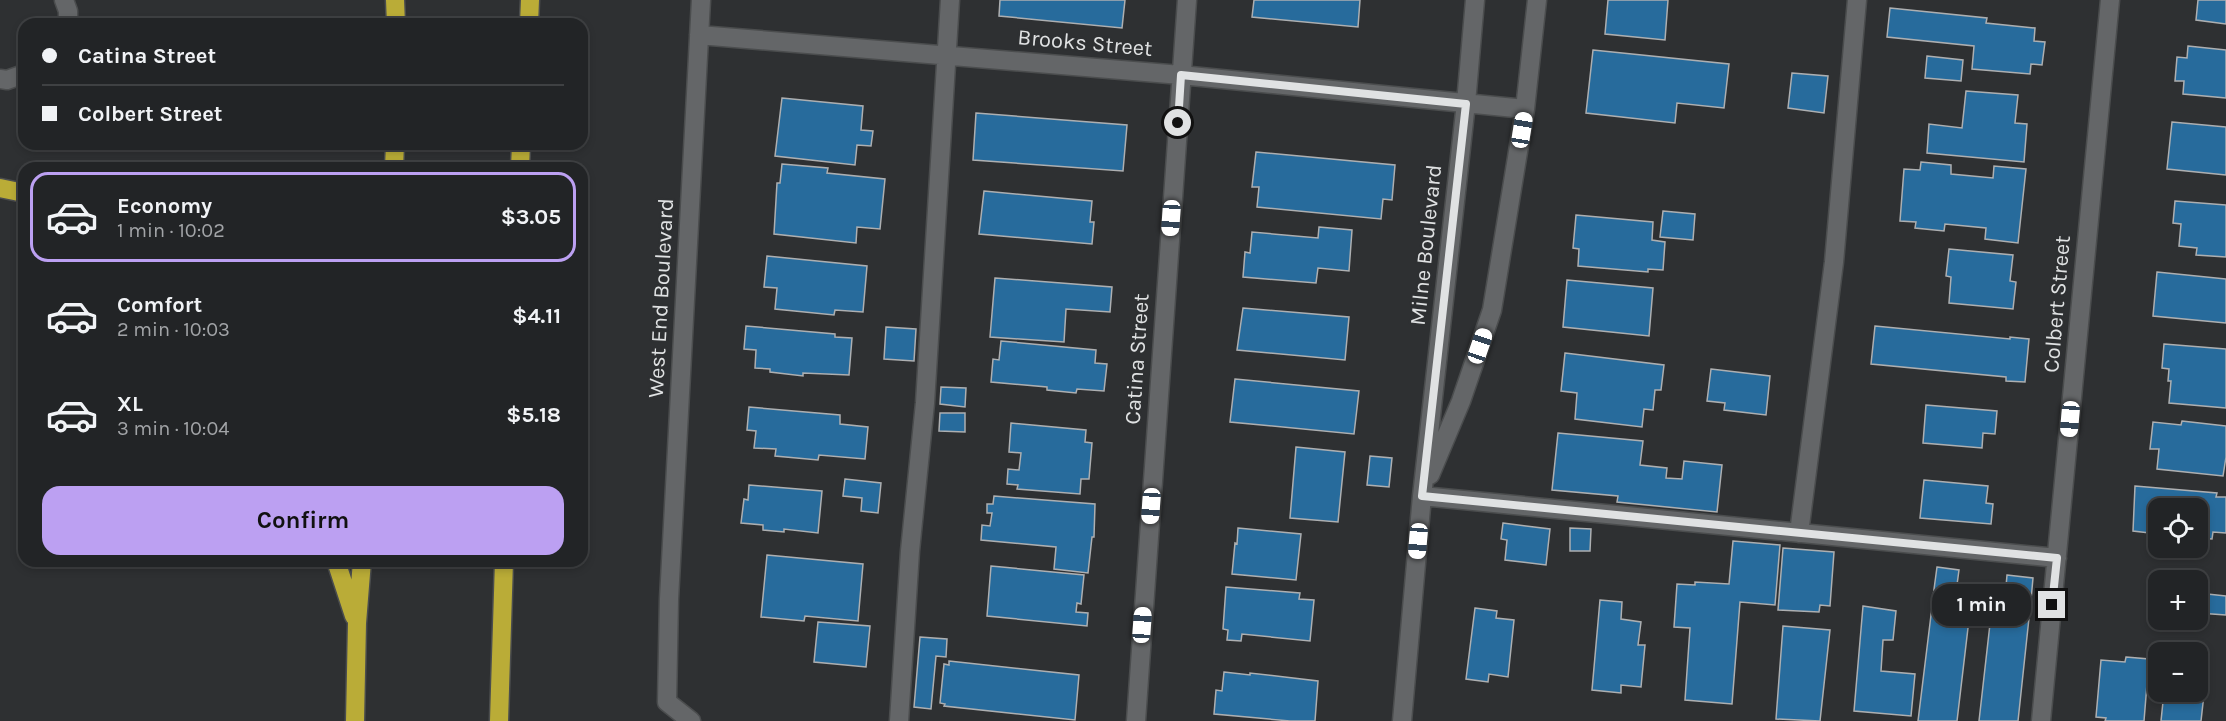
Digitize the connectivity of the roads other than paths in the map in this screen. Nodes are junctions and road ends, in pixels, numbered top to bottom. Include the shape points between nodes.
1 (64, 0) edge
2 (395, 0) edge
3 (530, 0) edge
4 (701, 0) edge
5 (950, 0) edge
6 (1187, 0) edge
7 (1475, 0) edge
8 (1538, 0) edge
9 (1857, 0) edge
10 (2110, 0) edge
11 (68, 18) edge
12 (396, 18) edge
13 (529, 18) edge
14 (699, 35) junction
15 (948, 56) junction
16 (1181, 75) junction
17 (18, 76) edge
18 (0, 80) edge
19 (1466, 104) junction
20 (1525, 109) junction
21 (0, 188) edge
22 (18, 192) edge
23 (1422, 496) junction
24 (1799, 532) junction
25 (2057, 558) junction
26 (338, 567) edge
27 (362, 567) edge
28 (504, 567) edge
29 (357, 623) junction
30 (355, 721) edge
31 (499, 721) edge
32 (691, 721) edge
33 (899, 721) edge
34 (1136, 721) edge
35 (1402, 721) edge
36 (2042, 721) edge

1 - 11 street
2 - 12 highway
3 - 13 highway
4 - 14 street, West End Boulevard
5 - 15 street
6 - 16 street, Catina Street
7 - 19 street, Milne Boulevard
8 - 20 street, Milne Boulevard
9 - 24 street via 1834,262
10 - 25 street, Colbert Street
14 - 15 street, Brooks Street
14 - 32 street, West End Boulevard via 667,702
15 - 16 street, Brooks Street
15 - 33 street
16 - 19 street, Brooks Street
16 - 34 street, Catina Street
17 - 18 street
19 - 20 street, Brooks Street
19 - 23 street, Milne Boulevard
20 - 23 street, Milne Boulevard via 1492,310 1461,401
21 - 22 highway
23 - 24 street
23 - 35 street, Milne Boulevard
24 - 25 street
25 - 36 street, Colbert Street
26 - 29 highway
27 - 29 highway
28 - 31 highway
29 - 30 highway

